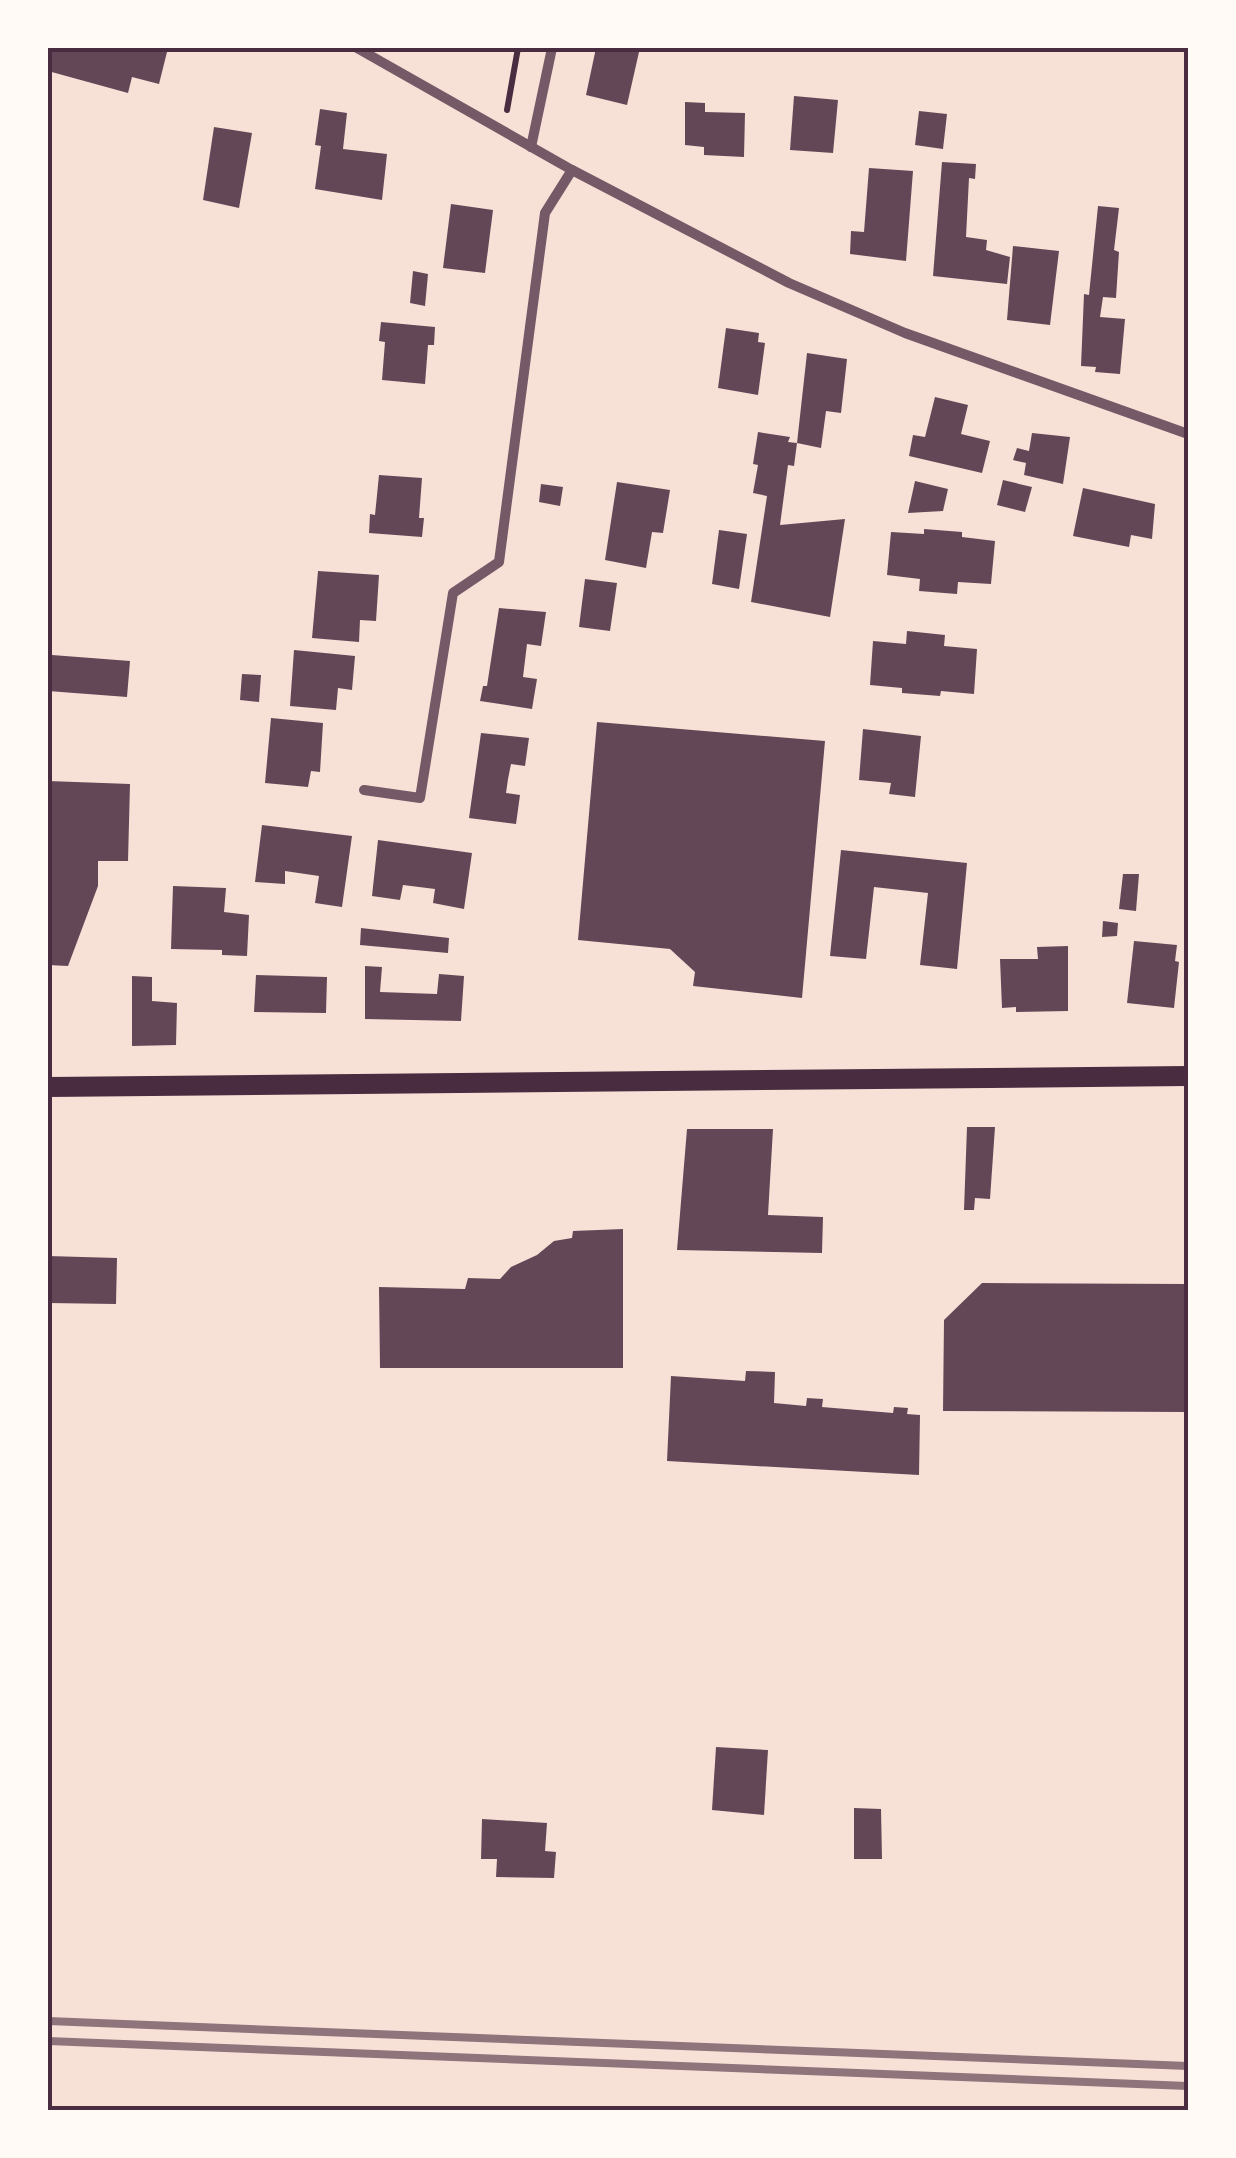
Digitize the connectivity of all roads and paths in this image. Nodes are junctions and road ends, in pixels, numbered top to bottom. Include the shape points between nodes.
1 (357, 48) edge
2 (518, 48) edge
3 (552, 48) edge
4 (503, 130) junction
5 (531, 146) junction
6 (572, 170) junction
7 (1188, 434) edge
8 (364, 790) dead end
9 (1188, 1076) edge
10 (48, 1087) edge

1 - 4 street
2 - 4 path
3 - 5 street
4 - 5 street
5 - 6 street
6 - 7 street via 789,284 905,333
6 - 8 street via 545,213 499,562 452,592 420,798
9 - 10 main road

